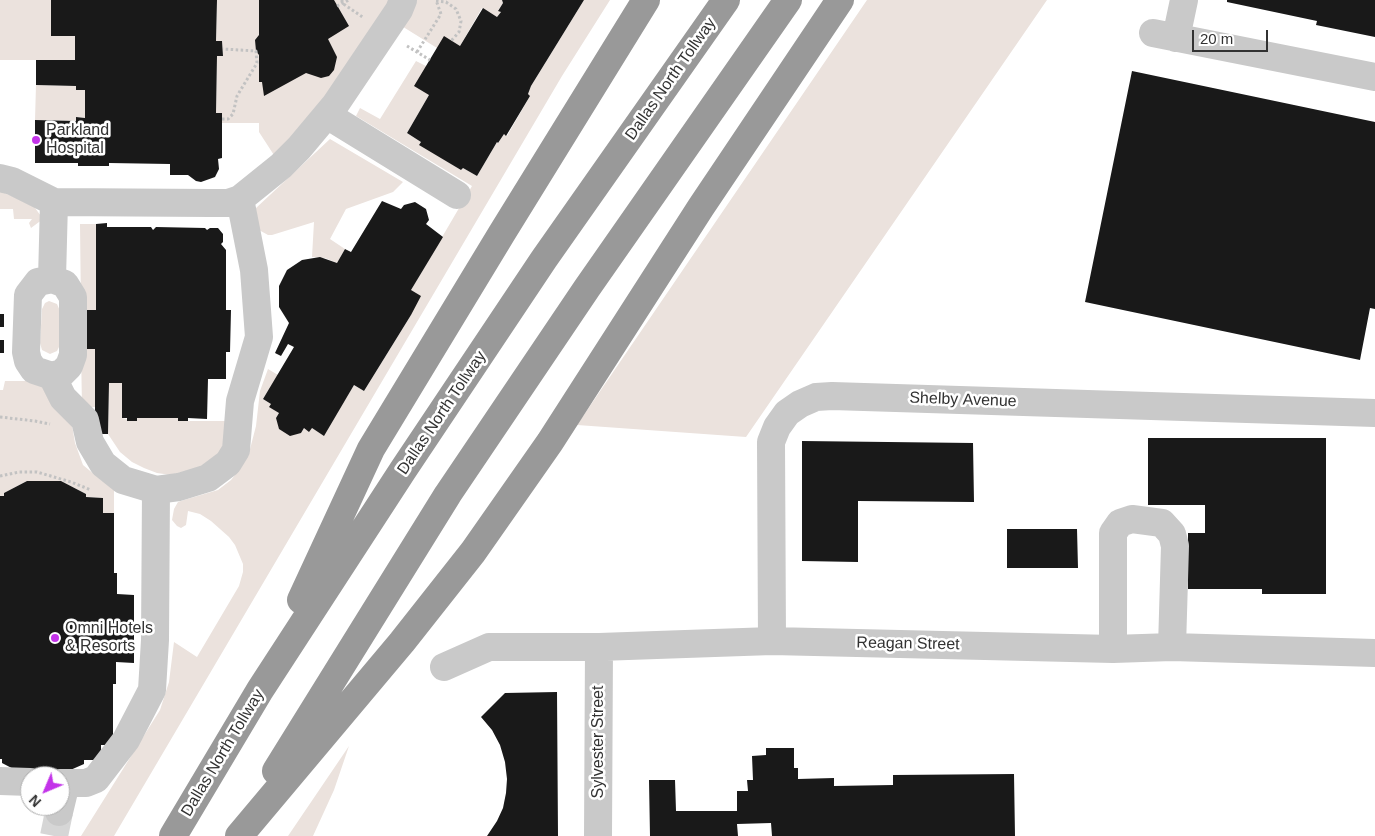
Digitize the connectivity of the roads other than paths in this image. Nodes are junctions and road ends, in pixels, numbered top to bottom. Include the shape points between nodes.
1 (403, 0) edge
2 (646, 0) edge
3 (726, 0) edge
4 (788, 0) edge
5 (840, 0) edge
6 (1184, 0) edge
7 (1375, 77) edge
8 (327, 115) junction
9 (0, 178) edge
10 (457, 195) dead end
11 (240, 199) junction
12 (54, 202) junction
13 (52, 279) junction
14 (52, 376) junction
15 (1375, 413) edge
16 (156, 490) junction
17 (772, 641) junction
18 (599, 647) junction
19 (1172, 647) junction
20 (1114, 649) junction
21 (1375, 653) edge
22 (444, 667) dead end
23 (260, 690) junction
24 (0, 781) edge
25 (20, 782) edge
26 (70, 783) edge
27 (173, 836) edge
28 (238, 836) edge
29 (598, 836) edge

1 - 8 street
2 - 23 highway via 371,450
3 - 23 highway, Dallas North Tollway via 539,267
4 - 28 highway via 448,494
5 - 28 highway via 701,207 550,442 473,552 402,642
6 - 7 street via 1164,35
8 - 10 street
8 - 11 street via 281,166
9 - 12 street
11 - 12 street via 211,204
11 - 16 street via 254,270 259,337 240,402 236,450 228,463 208,478
12 - 13 street
13 - 14 street via 65,284 73,297 73,355 62,373
13 - 14 street via 38,282 28,294 26,352 34,370
14 - 16 street via 63,398 85,420 90,442 103,464 123,480
15 - 17 street, Shelby Avenue via 816,397 787,413 771,442
16 - 26 street via 152,690 126,740 96,780
17 - 18 street, Reagan Street
17 - 20 street, Reagan Street
18 - 22 street, Reagan Street via 488,647
18 - 29 street, Sylvester Street
19 - 20 street, Reagan Street
19 - 20 street via 1175,546 1172,534 1162,523 1132,520 1120,523 1113,533
19 - 21 street, Reagan Street
23 - 27 highway, Dallas North Tollway
24 - 25 street

